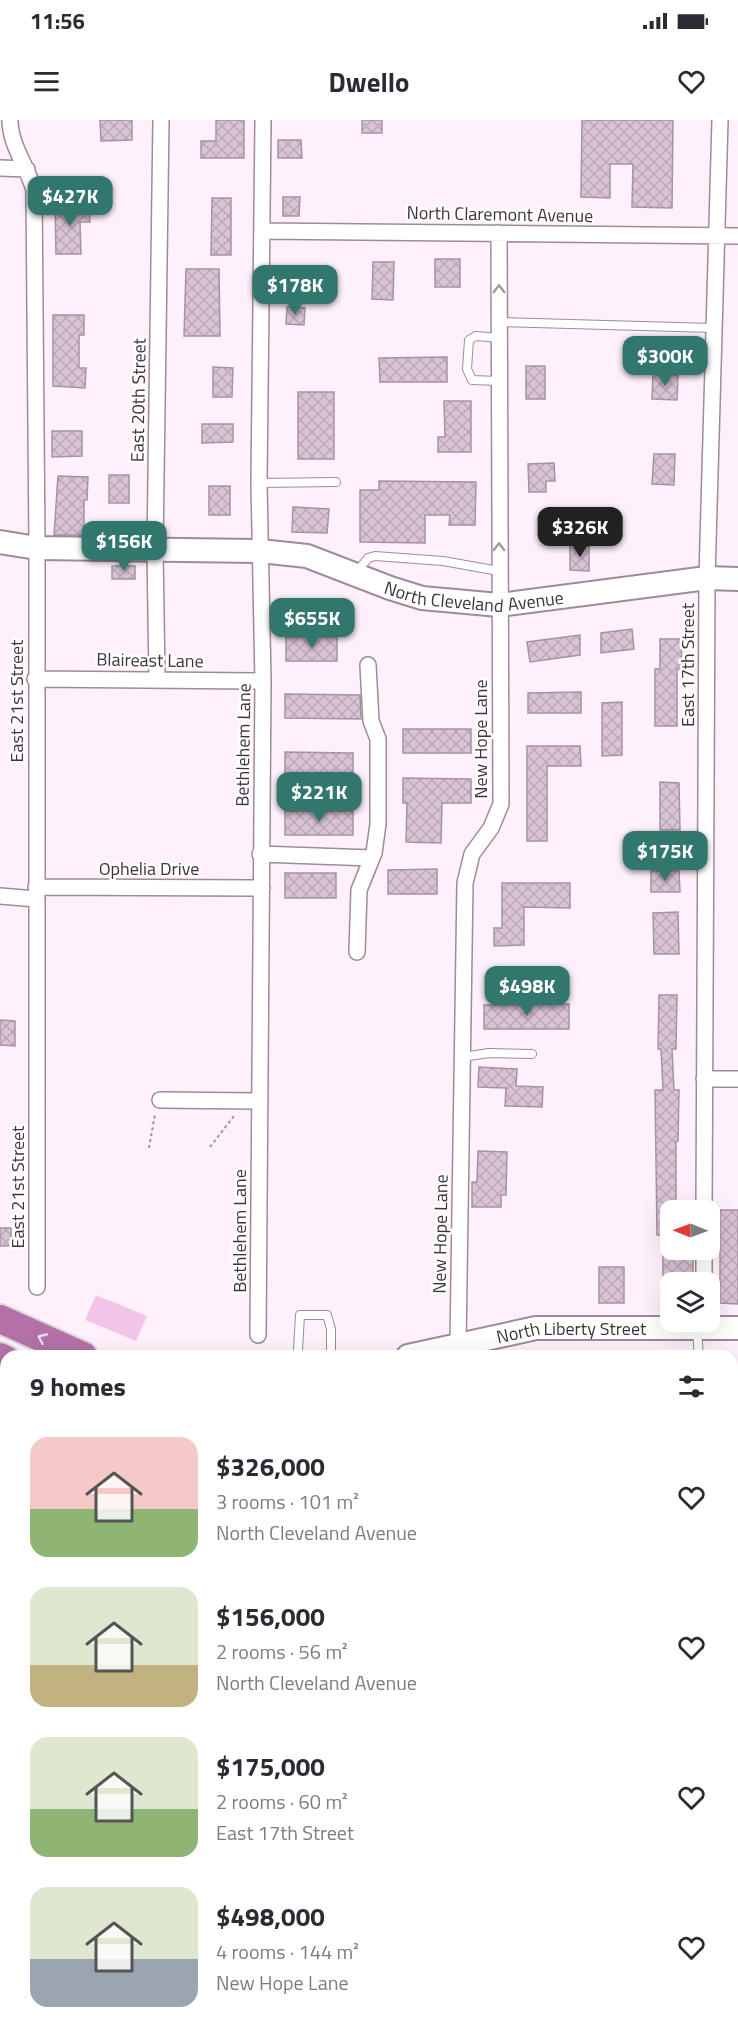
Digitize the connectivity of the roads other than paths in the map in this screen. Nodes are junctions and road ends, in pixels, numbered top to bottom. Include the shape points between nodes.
1 (10, 120) edge
2 (161, 120) edge
3 (263, 120) edge
4 (720, 120) edge
5 (0, 168) edge
6 (27, 169) junction
7 (263, 231) junction
8 (499, 233) junction
9 (715, 236) junction
10 (738, 236) edge
11 (499, 322) junction
12 (713, 328) junction
13 (499, 338) junction
14 (499, 381) junction
15 (336, 482) dead end
16 (259, 483) junction
17 (0, 542) edge
18 (37, 548) junction
19 (155, 549) junction
20 (260, 551) junction
21 (499, 571) junction
22 (354, 574) junction
23 (707, 578) junction
24 (738, 579) edge
25 (499, 605) junction
26 (368, 665) dead end
27 (35, 679) junction
28 (157, 680) junction
29 (263, 681) junction
30 (260, 854) junction
31 (372, 858) junction
32 (262, 888) junction
33 (36, 893) junction
34 (0, 896) edge
35 (357, 952) dead end
36 (532, 1054) dead end
37 (462, 1057) junction
38 (704, 1079) junction
39 (738, 1079) edge
40 (160, 1100) road end
41 (260, 1101) junction
42 (704, 1200) edge
43 (37, 1287) dead end
44 (0, 1319) edge
45 (660, 1326) edge
46 (720, 1327) edge
47 (738, 1328) edge
48 (701, 1332) edge
49 (258, 1335) dead end
50 (458, 1344) junction
51 (70, 1350) edge
52 (298, 1350) dead end
53 (331, 1350) edge
54 (434, 1350) edge
55 (699, 1350) edge

1 - 6 street, East 21st Street via 14,143
2 - 19 street, East 20th Street
3 - 7 street, Bethlehem Lane
4 - 9 street, East 17th Street
5 - 6 street
6 - 18 street, East 21st Street via 34,190
7 - 8 street, North Claremont Avenue
7 - 16 street, Bethlehem Lane
8 - 9 street, North Claremont Avenue
11 -> 8 street, New Hope Lane
9 - 10 street, North Claremont Avenue
9 - 12 street, East 17th Street
11 - 12 lane
11 - 13 street, New Hope Lane
12 - 23 street, East 17th Street
13 - 14 street, New Hope Lane
13 - 14 lane via 476,336 469,340 467,369 472,380
21 -> 14 street, New Hope Lane
15 - 16 lane
16 - 20 street, Bethlehem Lane
17 - 18 street, North Cleveland Avenue
18 - 19 street, North Cleveland Avenue
18 - 27 street, East 21st Street
19 - 20 street, North Cleveland Avenue
19 - 28 street, East 20th Street
20 - 22 street, North Cleveland Avenue via 307,556
20 - 29 street, Bethlehem Lane
21 - 22 lane via 443,561 375,556 368,558
21 - 25 street, New Hope Lane
22 - 25 street, North Cleveland Avenue via 422,598
23 - 24 street, North Cleveland Avenue
23 - 25 street, North Cleveland Avenue
23 - 38 street, East 17th Street
25 - 37 street, New Hope Lane via 501,804 491,828 472,854 465,883
26 - 31 street via 371,721 378,739 378,824
27 - 28 street, Blaireast Lane
27 - 33 street, East 21st Street
28 - 29 street, Blaireast Lane
29 - 30 street, Bethlehem Lane
30 - 31 street
30 - 32 street, Bethlehem Lane
31 - 35 street via 359,890
32 - 33 street, Ophelia Drive
32 - 41 street, Bethlehem Lane
33 - 34 street, Ophelia Drive
33 - 43 street, East 21st Street
36 - 37 lane
37 - 50 street, New Hope Lane
38 - 39 street
38 - 42 street, East 17th Street
40 - 41 street
41 - 49 street, Bethlehem Lane
51 -> 44 highway
45 - 50 street, North Liberty Street via 536,1328
46 - 47 street, North Liberty Street
48 - 55 lane
50 - 54 street, North Liberty Street
52 - 53 lane via 300,1315 327,1315

